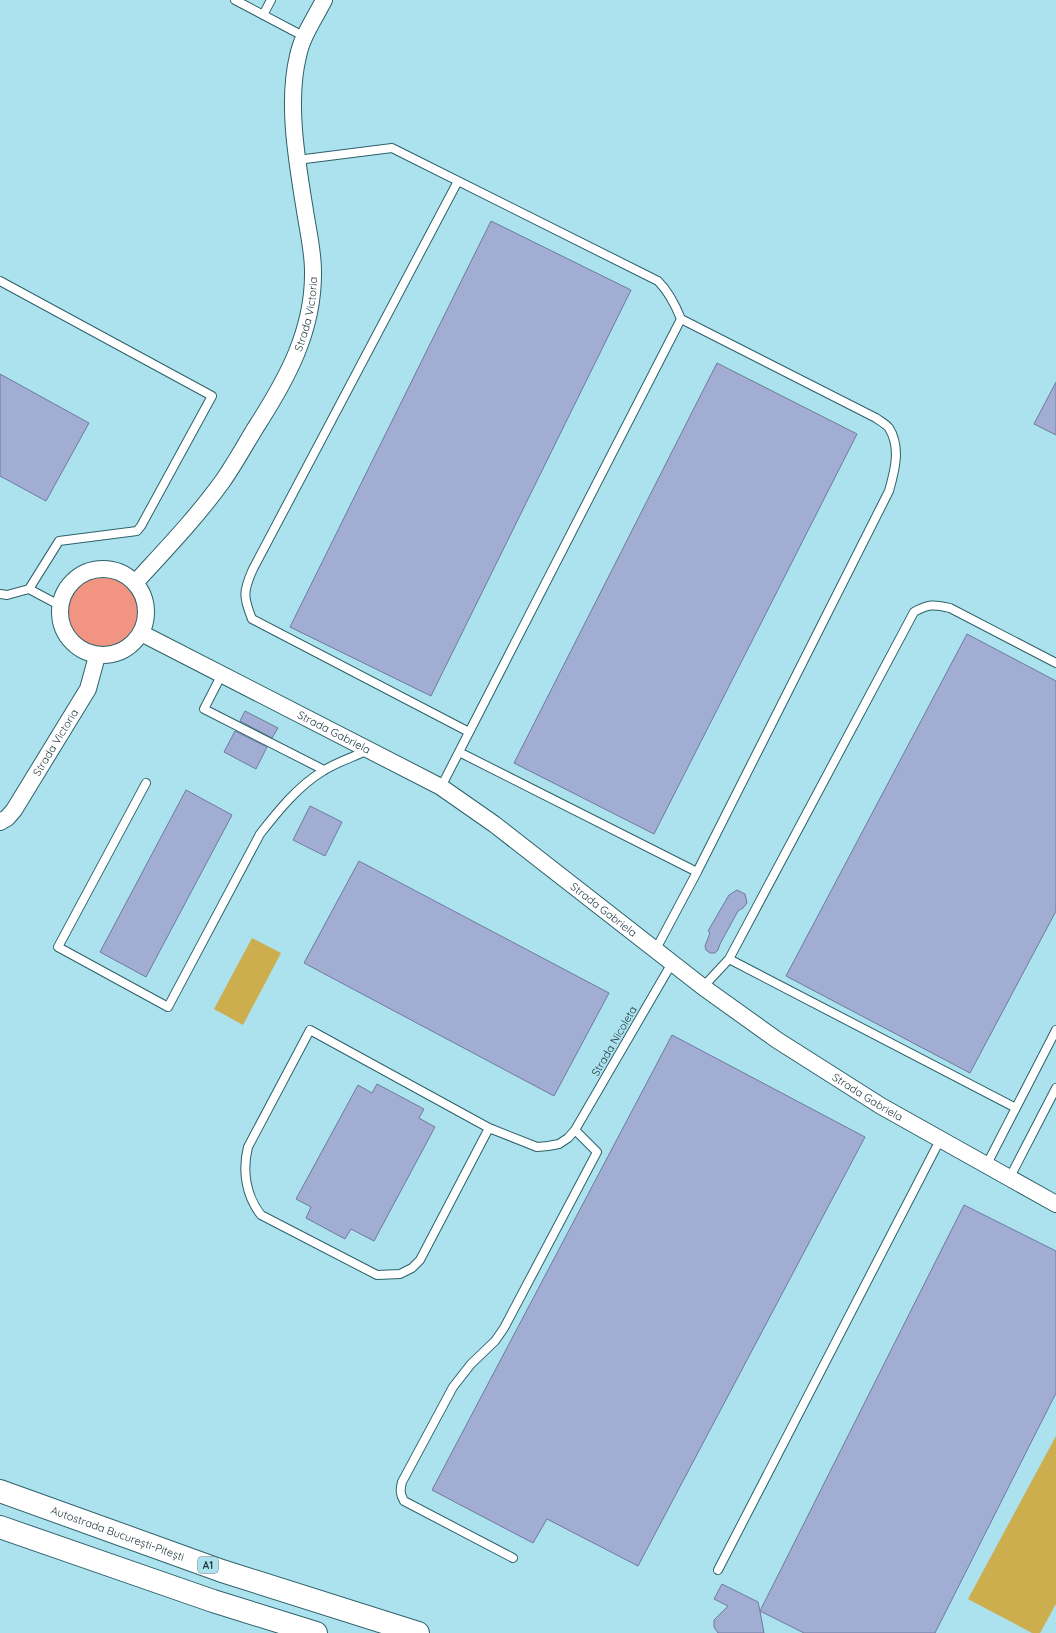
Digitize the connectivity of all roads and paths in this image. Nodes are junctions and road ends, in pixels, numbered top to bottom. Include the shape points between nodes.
1 (235, 0) edge
2 (271, 0) edge
3 (324, 0) edge
4 (263, 15) junction
5 (305, 37) junction
6 (297, 160) junction
7 (458, 181) junction
8 (0, 281) edge
9 (681, 319) junction
10 (135, 583) junction
11 (28, 589) junction
12 (0, 594) edge
13 (59, 605) junction
14 (141, 633) junction
15 (97, 656) junction
16 (1056, 663) edge
17 (222, 674) junction
18 (469, 732) junction
19 (369, 750) junction
20 (459, 752) junction
21 (324, 770) junction
22 (146, 783) dead end
23 (441, 787) junction
24 (0, 822) edge
25 (697, 872) junction
26 (656, 949) junction
27 (729, 958) junction
28 (672, 963) junction
29 (703, 987) junction
30 (1056, 1030) edge
31 (1056, 1088) edge
32 (1016, 1108) junction
33 (490, 1128) junction
34 (575, 1130) junction
35 (940, 1140) junction
36 (986, 1166) junction
37 (1009, 1179) junction
38 (1056, 1204) edge
39 (0, 1491) edge
40 (0, 1527) edge
41 (513, 1558) dead end
42 (718, 1570) dead end
43 (284, 1633) edge
44 (316, 1633) edge
45 (418, 1633) edge

1 - 4 lane
2 - 4 lane
3 - 5 street, Strada Victoria
4 - 5 lane
5 - 6 street, Strada Victoria via 294,74
6 - 7 lane via 392,148
6 - 10 street, Strada Victoria via 313,271 307,325 297,354 285,380 222,481 197,514
7 - 9 lane via 658,281 667,290
7 - 18 lane via 253,569 246,584 245,602 252,619
8 - 11 lane via 212,396 142,526 136,531 59,541
9 - 18 lane
9 - 25 lane via 876,418 888,427 895,442 896,459 889,490
10 - 13 street via 124,574 97,569 84,573 72,581
10 - 14 street via 146,607 146,620
11 - 12 lane via 7,595
11 - 13 lane
13 - 15 street via 60,623 68,638 76,647
14 - 15 street via 135,642 118,653
14 - 17 street, Strada Gabriela
15 - 24 street, Strada Victoria via 88,689 14,810
16 - 27 lane via 950,608 936,604 924,606 914,612
17 - 19 street, Strada Gabriela
17 - 21 lane via 204,709
18 - 20 lane
19 - 21 lane
19 - 23 street, Strada Gabriela
20 - 23 lane
20 - 25 lane
21 - 22 lane via 296,793 260,834 168,1007 58,947
23 - 26 street, Strada Gabriela via 494,824
25 - 26 lane
26 - 28 street, Strada Gabriela
27 - 29 lane
27 - 32 lane
28 - 29 street, Strada Gabriela
28 - 34 lane, Strada Nicoleta
29 - 35 street, Strada Gabriela via 820,1068
30 - 32 lane
31 - 37 lane
32 - 36 lane
33 - 33 lane, Strada Nicoleta via 420,1260 400,1274 377,1275 261,1215 253,1205 246,1183 245,1159 248,1148 310,1030
33 - 34 lane, Strada Nicoleta via 537,1146 559,1144
34 - 41 lane via 597,1152 504,1328 453,1387 401,1488 404,1501
35 - 36 street, Strada Gabriela
35 - 42 lane
36 - 37 street, Strada Gabriela
37 - 38 street, Strada Gabriela
39 - 45 highway, Autostrada București-Pitești / A1 via 222,1571
40 - 43 highway via 181,1597
40 - 44 highway via 213,1601

